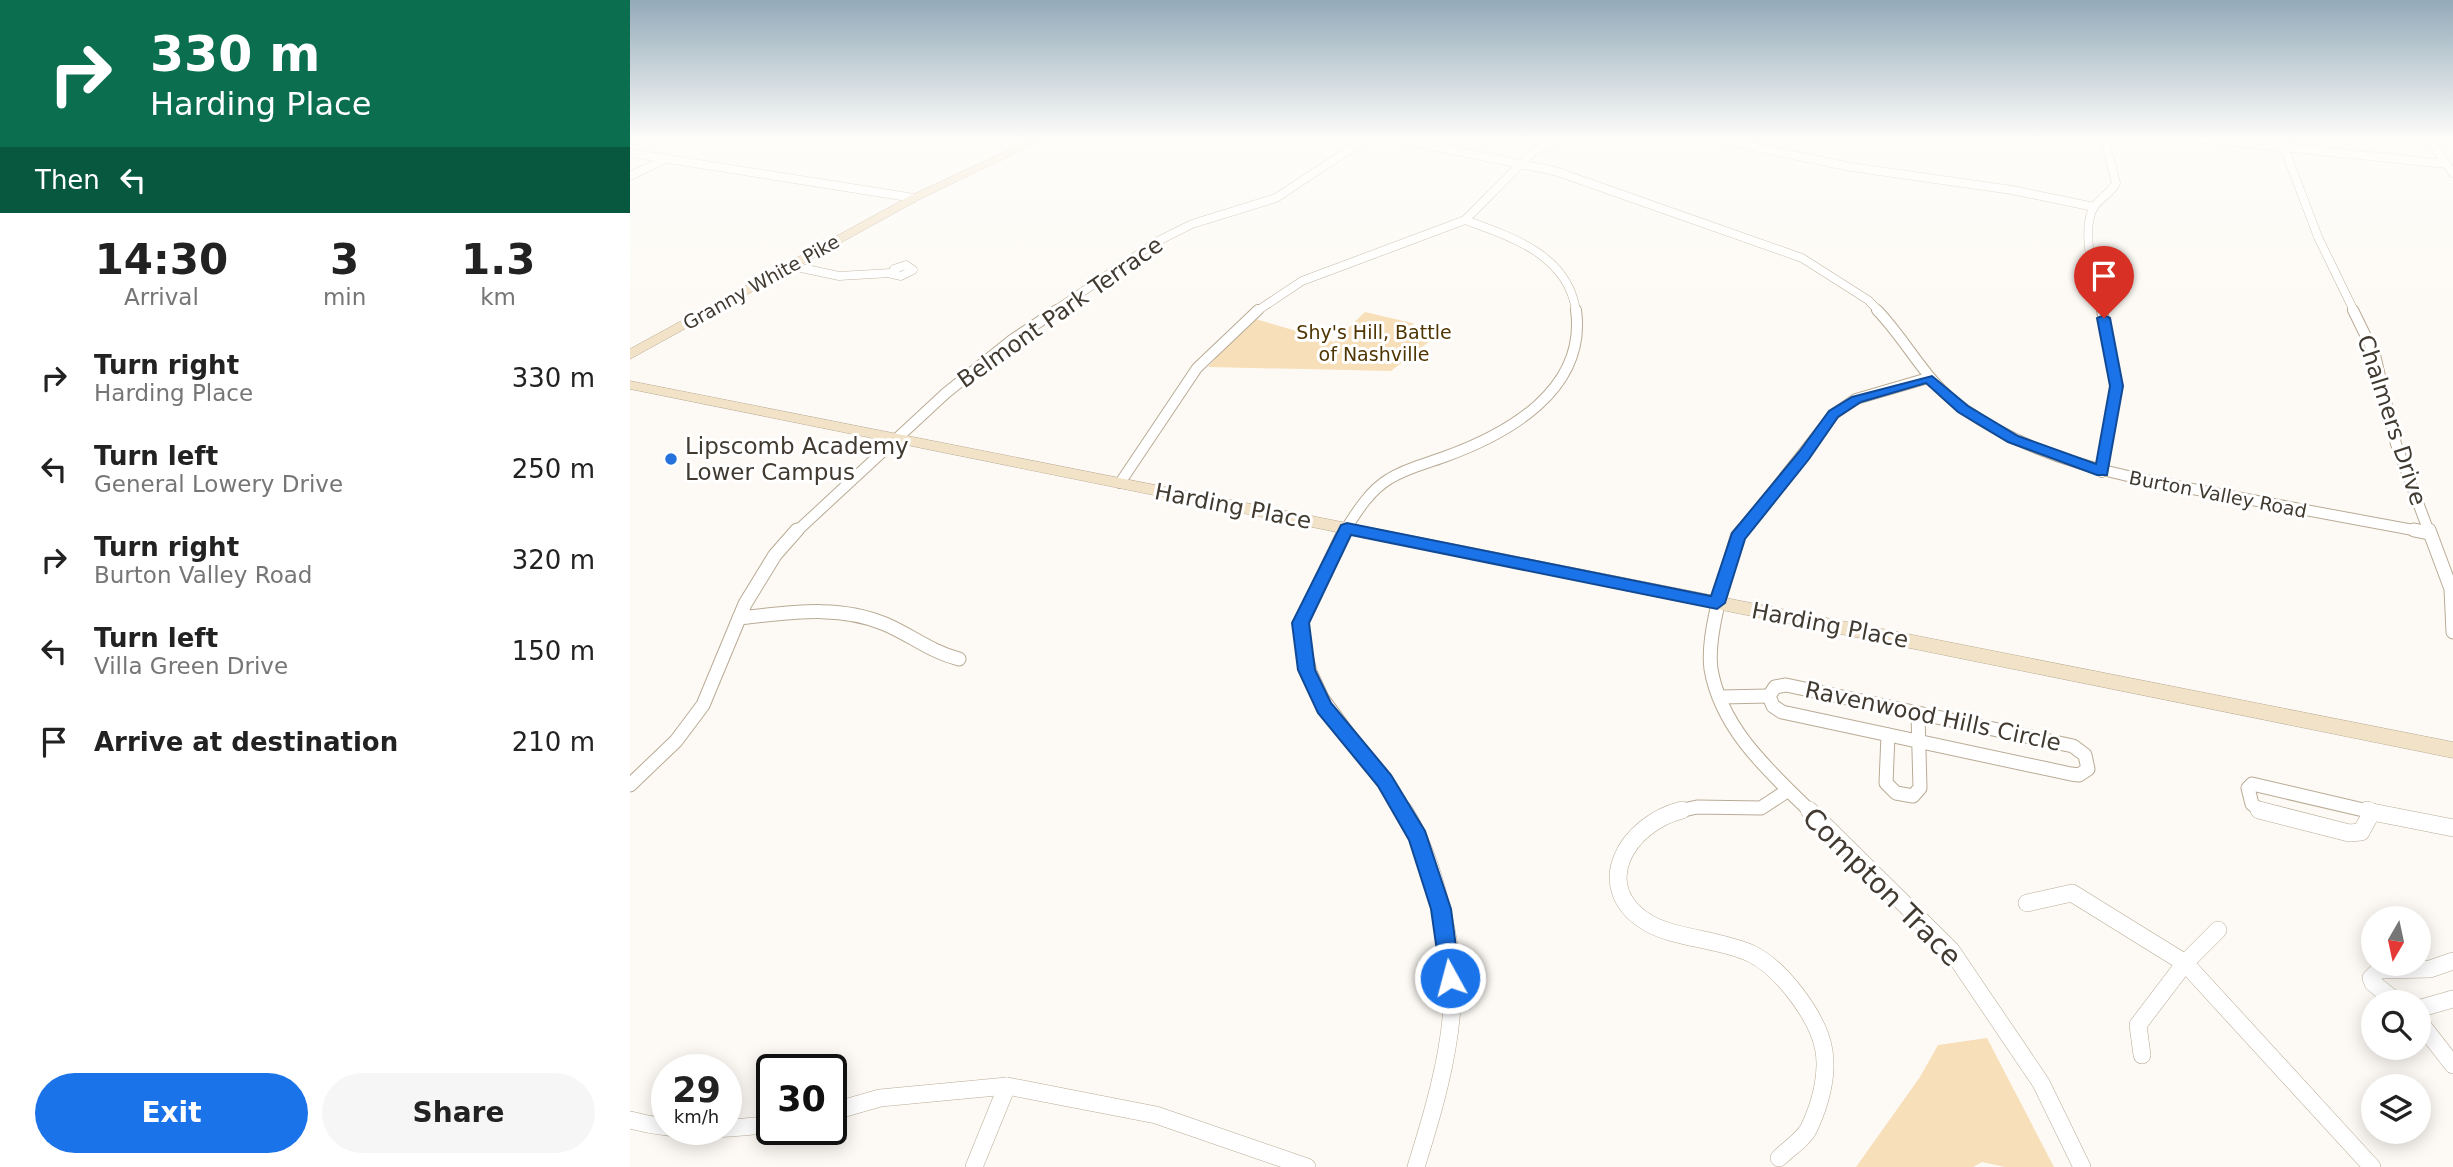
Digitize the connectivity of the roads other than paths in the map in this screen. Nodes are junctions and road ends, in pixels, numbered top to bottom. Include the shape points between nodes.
1 (872, 191) edge
2 (928, 191) edge
3 (1286, 191) edge
4 (1492, 191) edge
5 (1617, 191) edge
6 (2019, 191) edge
7 (2112, 191) edge
8 (2302, 191) edge
9 (914, 198) junction
10 (2094, 207) junction
11 (1465, 220) junction
12 (792, 266) junction
13 (891, 273) dead end
14 (630, 355) edge
15 (1928, 378) junction
16 (631, 385) edge
17 (895, 438) junction
18 (2102, 472) junction
19 (1120, 483) junction
20 (1347, 528) junction
21 (2429, 533) junction
22 (1717, 603) junction
23 (739, 618) junction
24 (2453, 632) edge
25 (959, 659) dead end
26 (1769, 696) junction
27 (1721, 697) junction
28 (1918, 714) junction
29 (1888, 735) junction
30 (1919, 741) junction
31 (2453, 750) edge
32 (630, 785) edge
33 (1787, 791) junction
34 (2372, 812) junction
35 (2453, 828) edge
36 (2027, 904) dead end
37 (2218, 930) dead end
38 (2453, 961) edge
39 (2185, 962) junction
40 (2379, 990) edge
41 (2453, 999) edge
42 (2431, 1005) edge
43 (2431, 1037) edge
44 (2142, 1055) dead end
45 (2453, 1065) edge
46 (1007, 1086) junction
47 (847, 1107) edge
48 (630, 1120) edge
49 (756, 1126) edge
50 (1779, 1158) dead end
51 (974, 1167) edge
52 (1307, 1167) edge
53 (1416, 1167) edge
54 (2081, 1167) edge
55 (2372, 1167) edge

1 - 9 street
2 - 9 main road, Granny White Pike
3 - 17 street, Belmont Park Terrace via 1192,224 1147,248 999,350
4 - 11 street
5 - 15 street, Burton Valley Road via 1802,258 1868,300 1897,330
6 - 10 street
7 - 10 street
8 - 21 street, Chalmers Drive via 2318,237 2375,355 2396,444
9 - 12 main road, Granny White Pike
10 - 18 street via 2087,232 2116,386
11 - 19 street via 1302,281 1261,307 1197,368
11 - 20 street via 1529,244 1567,276 1577,306 1578,341 1566,373 1548,398 1520,423 1486,441 1407,469 1376,488
12 - 13 street via 839,276
12 - 14 main road, Granny White Pike
15 - 18 street, Burton Valley Road via 1963,409 2013,439
15 - 22 street, Compton Trace via 1856,399 1834,414 1737,537
16 - 17 main road, Harding Place
17 - 19 main road, Harding Place
17 - 23 street, Belmont Park Terrace via 797,529 762,575
18 - 21 street, Burton Valley Road
19 - 20 main road, Harding Place
20 - 22 main road, Harding Place
20 - 53 street via 1300,623 1307,670 1325,708 1384,781 1418,837 1441,909 1452,1001 1434,1112
21 - 24 street, Chalmers Drive via 2451,589
22 - 27 street, Compton Trace via 1711,668
22 - 31 main road, Harding Place
23 - 25 street via 817,611 857,615 883,623 940,655
23 - 32 street, Belmont Park Terrace via 703,705 676,741
26 - 27 street, Ravenwood Hills Circle
26 - 28 street, Ravenwood Hills Circle via 1775,687 1786,685
26 - 29 street, Ravenwood Hills Circle via 1782,712
27 - 33 street, Compton Trace via 1753,755
28 - 30 street
28 - 30 street, Ravenwood Hills Circle via 2073,746 2085,755 2088,769 2079,775
29 - 30 street, Ravenwood Hills Circle
29 - 30 street via 1886,783 1896,793 1919,793
33 - 50 street via 1761,808 1697,807 1667,814 1644,826 1622,854 1618,877 1626,904 1651,925 1754,955 1779,974 1807,1009 1824,1050 1823,1092 1808,1131
33 - 54 street, Compton Trace via 1951,950 2041,1083
34 - 34 street via 2293,790 2252,784 2248,789 2252,804 2261,812 2349,833 2361,832
34 - 35 street
36 - 39 street via 2072,893
37 - 39 street
38 - 40 street via 2430,969 2379,970 2371,978
39 - 44 street via 2138,1025
39 - 55 street
41 - 42 street
43 - 45 street
46 - 47 street via 880,1098
46 - 51 street
46 - 52 street via 1156,1115
48 - 49 street via 666,1131

